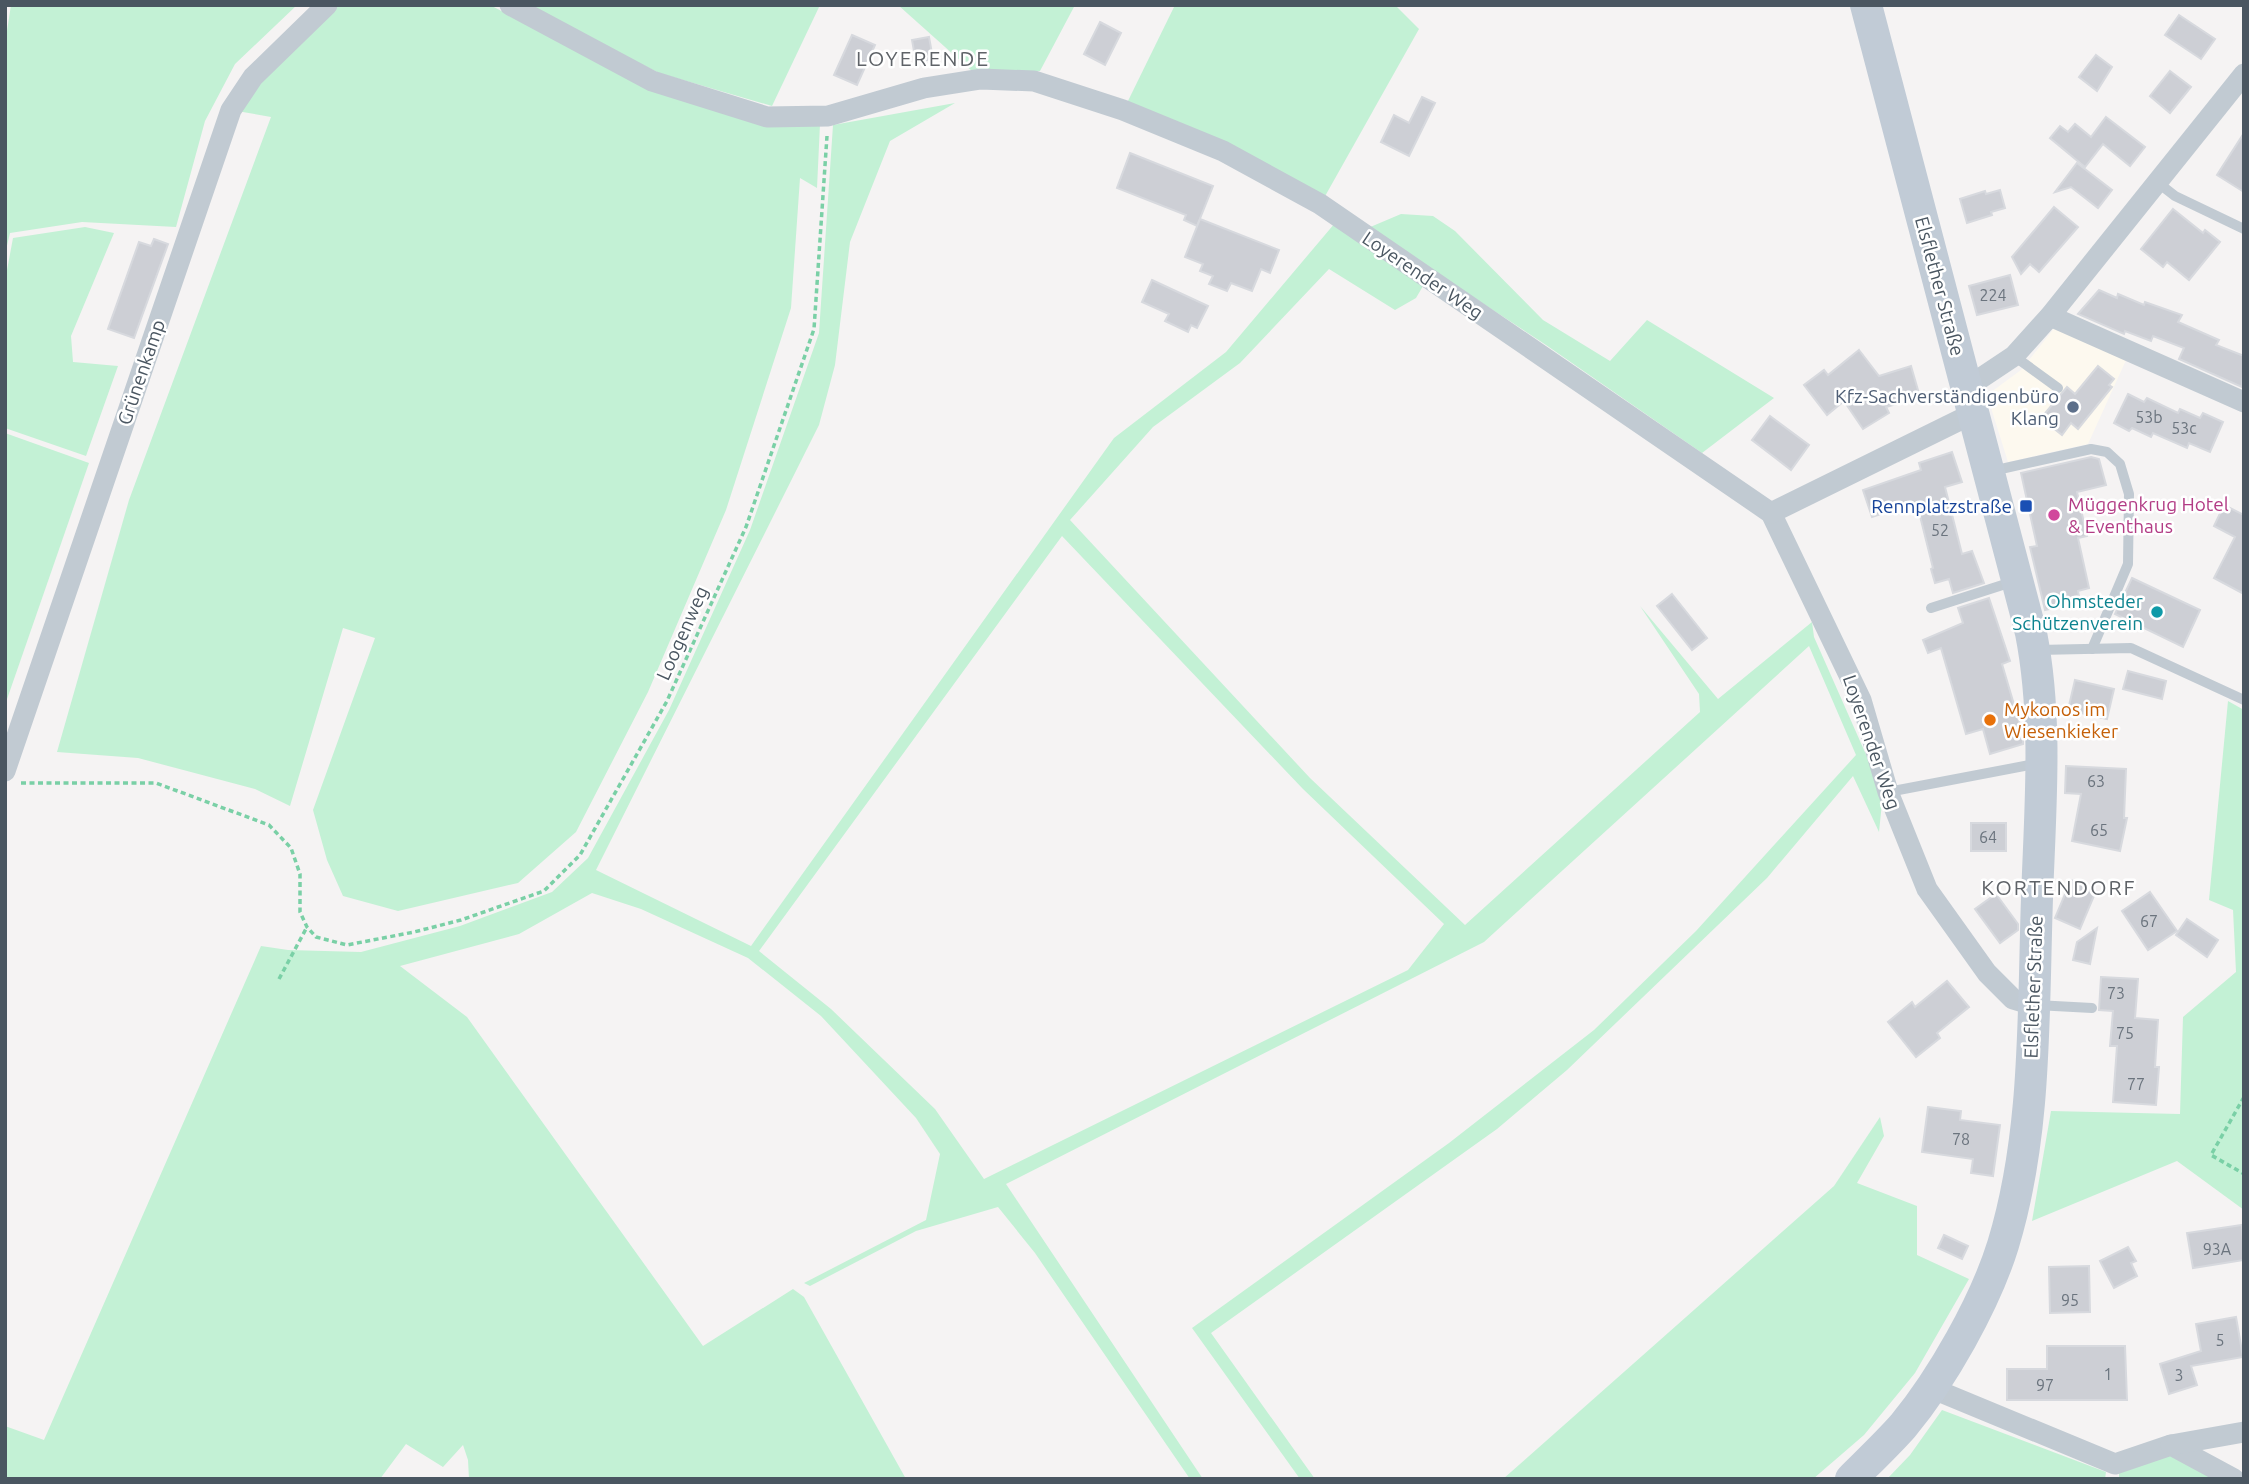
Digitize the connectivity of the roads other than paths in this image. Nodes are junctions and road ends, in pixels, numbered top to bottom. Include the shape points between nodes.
1 (327, 5) edge
2 (510, 5) edge
3 (1866, 5) edge
4 (2244, 74) edge
5 (2157, 182) junction
6 (2244, 229) edge
7 (2050, 316) junction
8 (2014, 356) junction
9 (2058, 388) dead end
10 (1970, 398) junction
11 (2244, 402) edge
12 (1989, 472) junction
13 (1771, 513) junction
14 (2018, 580) junction
15 (1931, 608) dead end
16 (2092, 649) junction
17 (2034, 651) junction
18 (2244, 700) edge
19 (2041, 762) junction
20 (8, 776) edge
21 (1888, 792) junction
22 (2033, 1005) junction
23 (2092, 1007) dead end
24 (1931, 1388) junction
25 (2244, 1432) edge
26 (2171, 1445) junction
27 (2114, 1471) edge
28 (1851, 1479) edge
29 (2234, 1479) edge

1 - 20 street, Grünenkamp via 253,76 231,110
2 - 13 street, Loyerender Weg via 652,81 766,117 828,116 924,88 981,79 1034,81 1123,110 1223,151 1320,204
3 - 10 main road, Elsflether Straße
4 - 5 street
5 - 6 lane via 2175,197
5 - 7 street
7 - 8 street
7 - 11 street
8 - 9 lane
8 - 10 street via 1978,380
10 - 12 main road, Elsflether Straße
10 - 13 street
12 - 14 main road, Elsflether Straße
12 - 16 lane via 2091,449 2107,452 2120,464 2129,494 2128,564
13 - 21 street, Loyerender Weg via 1861,701
14 - 15 lane
14 - 17 main road, Elsflether Straße
16 - 17 lane
16 - 18 lane via 2131,648
17 - 19 main road, Elsflether Straße
19 - 21 lane
19 - 22 main road, Elsflether Straße
21 - 22 street, Loyerender Weg via 1927,889 1987,973 2013,999
22 - 23 lane
22 - 24 main road, Elsflether Straße via 2026,1132 2003,1246 1973,1314
24 - 27 street
24 - 28 main road, Elsflether Straße via 1903,1426
25 - 26 street
26 - 27 street
26 - 29 street

